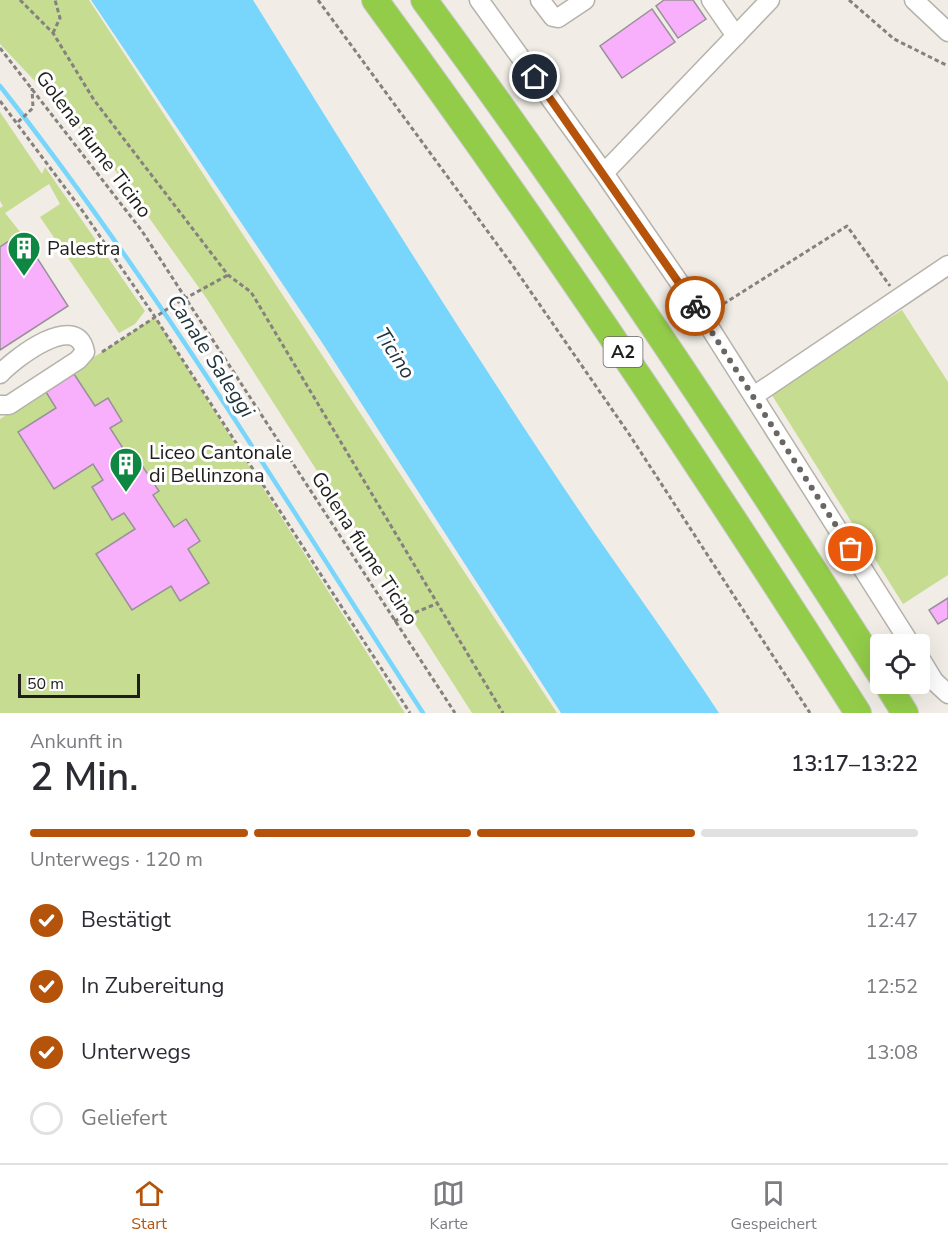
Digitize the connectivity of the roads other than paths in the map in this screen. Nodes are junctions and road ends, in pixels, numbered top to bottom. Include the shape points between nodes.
1 (375, 0) edge
2 (424, 0) edge
3 (479, 0) edge
4 (540, 0) edge
5 (585, 0) edge
6 (711, 0) edge
7 (770, 0) edge
8 (914, 0) edge
9 (948, 32) edge
10 (736, 36) junction
11 (604, 173) junction
12 (948, 265) edge
13 (0, 374) edge
14 (755, 395) junction
15 (0, 405) edge
16 (904, 634) edge
17 (870, 659) edge
18 (930, 674) edge
19 (893, 694) edge
20 (948, 694) edge
21 (858, 713) edge
22 (905, 713) edge

1 - 21 highway, A2 via 543,233
2 - 17 highway, A2 via 652,324
3 - 11 street
4 - 5 street via 558,18
6 - 10 street
7 - 10 street
8 - 9 street
10 - 11 street
11 - 14 street
12 - 14 street
13 - 15 street via 9,364 56,336 69,333 83,343 85,352 78,360 9,405
14 - 16 street
18 - 20 street
19 - 22 highway

